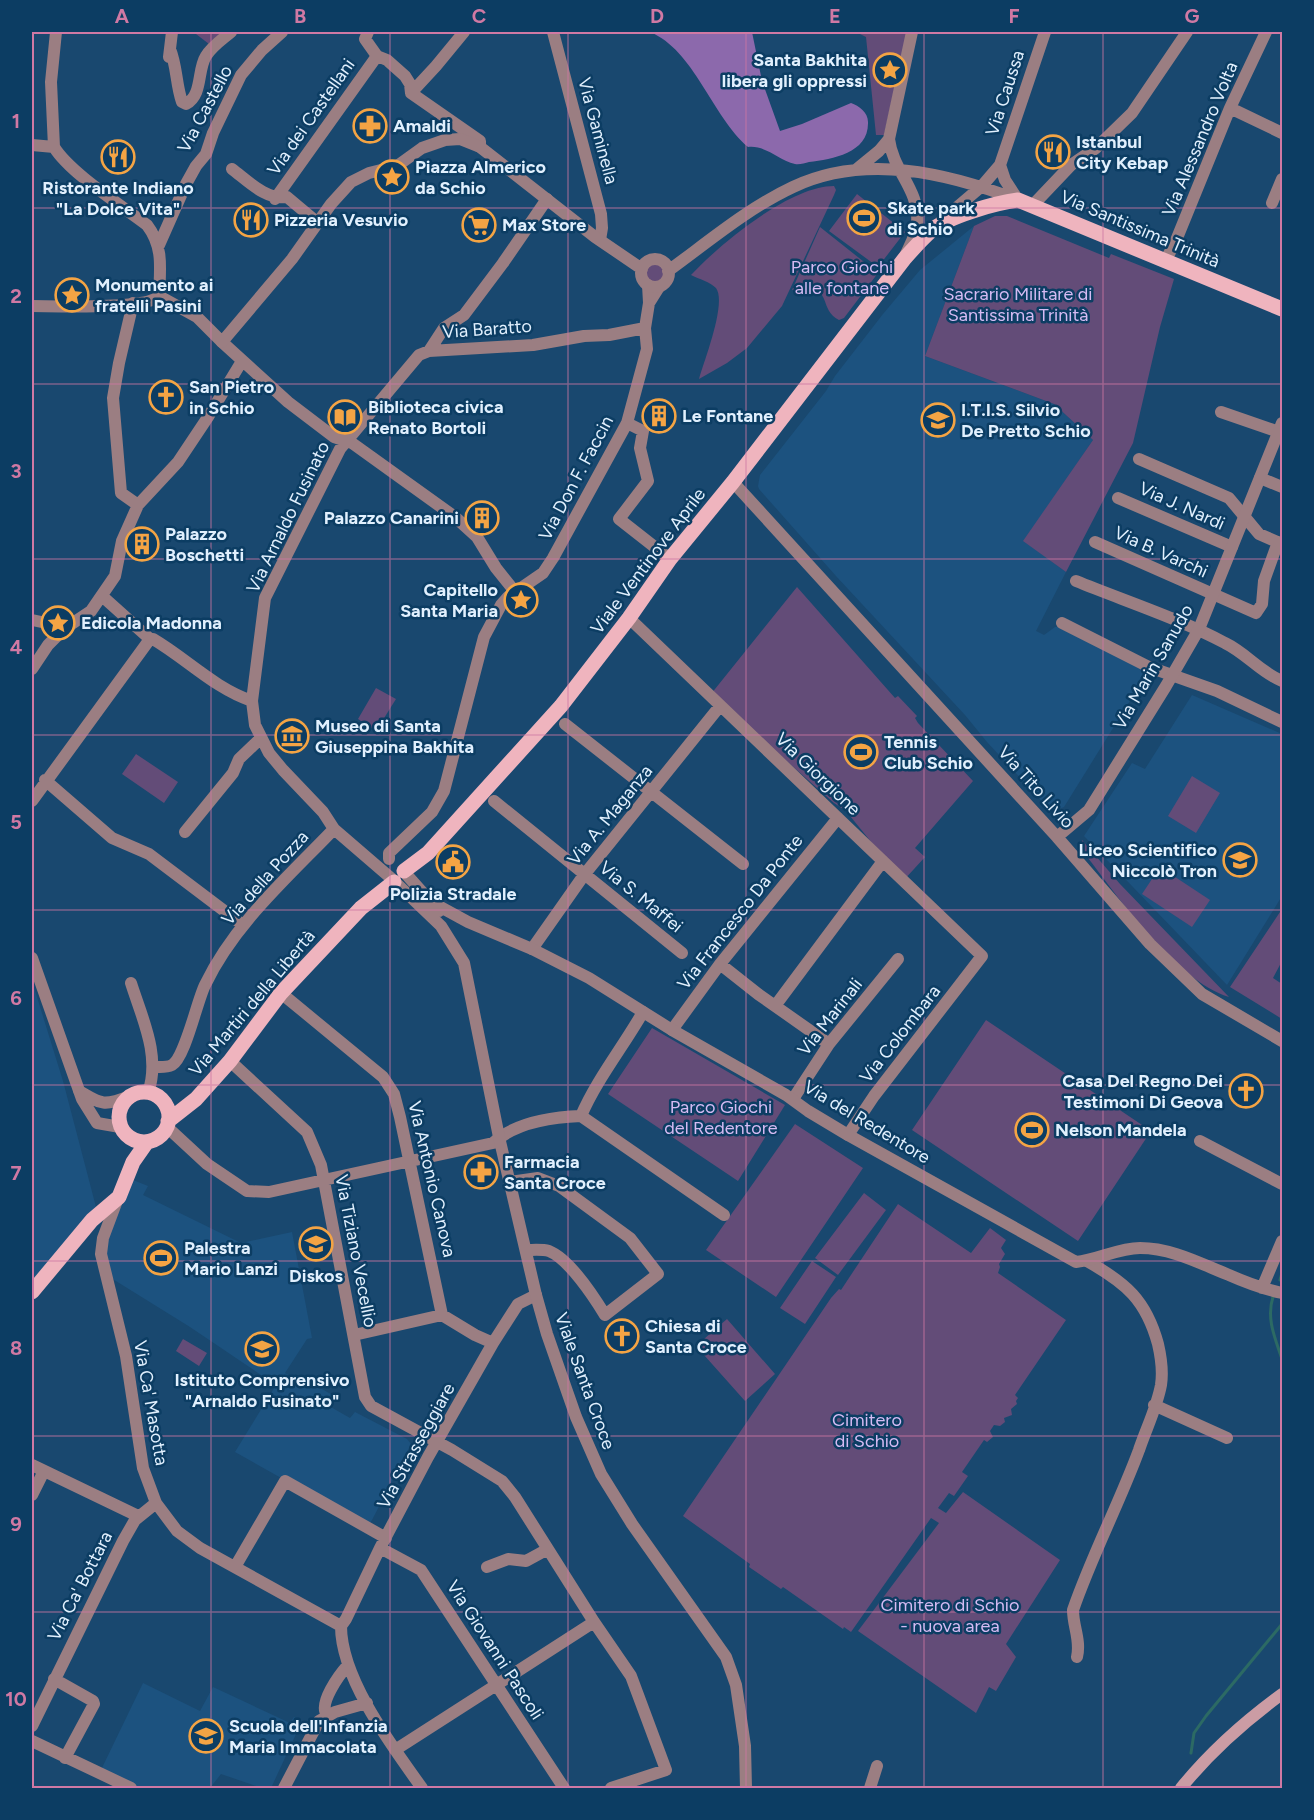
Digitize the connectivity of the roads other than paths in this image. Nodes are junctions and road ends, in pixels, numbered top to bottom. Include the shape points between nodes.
1 (56, 32) edge
2 (172, 32) edge
3 (231, 32) edge
4 (282, 32) edge
5 (368, 32) edge
6 (464, 32) edge
7 (553, 32) edge
8 (911, 32) edge
9 (1044, 32) edge
10 (1187, 32) edge
11 (1266, 32) edge
12 (170, 49) junction
13 (377, 56) junction
14 (172, 91) dead end
15 (411, 93) junction
16 (1230, 108) junction
17 (1282, 133) edge
18 (889, 139) junction
19 (32, 145) edge
20 (54, 147) junction
21 (480, 147) junction
22 (1000, 165) junction
23 (232, 169) dead end
24 (857, 169) junction
25 (898, 170) junction
26 (1282, 179) edge
27 (982, 186) junction
28 (275, 198) junction
29 (547, 199) junction
30 (1026, 203) junction
31 (1272, 203) dead end
32 (318, 223) junction
33 (933, 229) junction
34 (600, 240) junction
35 (159, 245) junction
36 (905, 258) junction
37 (1165, 261) junction
38 (645, 265) junction
39 (667, 268) junction
40 (653, 286) junction
41 (159, 296) junction
42 (133, 303) junction
43 (32, 306) edge
44 (1282, 309) edge
45 (645, 328) junction
46 (222, 342) junction
47 (429, 351) junction
48 (242, 361) junction
49 (1221, 412) dead end
50 (627, 423) junction
51 (1281, 429) edge
52 (346, 441) junction
53 (1139, 459) dead end
54 (1260, 478) junction
55 (733, 482) junction
56 (1282, 487) edge
57 (1118, 498) dead end
58 (138, 505) junction
59 (1245, 516) junction
60 (1095, 542) dead end
61 (1280, 543) edge
62 (1232, 547) junction
63 (665, 555) junction
64 (1076, 581) dead end
65 (516, 593) junction
66 (1213, 595) junction
67 (102, 596) junction
68 (629, 618) junction
69 (32, 620) edge
70 (1062, 623) dead end
71 (64, 629) junction
72 (1199, 629) junction
73 (150, 639) junction
74 (32, 669) edge
75 (1172, 676) junction
76 (1282, 681) edge
77 (252, 701) junction
78 (720, 706) junction
79 (1282, 722) edge
80 (565, 724) dead end
81 (261, 738) junction
82 (45, 780) junction
83 (652, 792) junction
84 (32, 801) edge
85 (494, 801) dead end
86 (837, 818) junction
87 (334, 829) junction
88 (185, 832) dead end
89 (1057, 837) junction
90 (389, 860) dead end
91 (883, 861) junction
92 (743, 864) dead end
93 (584, 875) junction
94 (398, 878) junction
95 (435, 904) junction
96 (468, 922) junction
97 (243, 925) junction
98 (445, 926) junction
99 (532, 949) junction
100 (682, 953) dead end
101 (982, 956) joint
102 (32, 958) edge
103 (898, 960) dead end
104 (720, 964) junction
105 (131, 983) dead end
106 (281, 993) junction
107 (775, 1006) junction
108 (644, 1012) junction
109 (672, 1029) junction
110 (1282, 1041) edge
111 (829, 1044) junction
112 (230, 1061) junction
113 (154, 1067) junction
114 (79, 1091) junction
115 (148, 1093) junction
116 (130, 1096) junction
117 (793, 1099) junction
118 (192, 1101) junction
119 (165, 1103) junction
120 (101, 1104) junction
121 (581, 1116) junction
122 (93, 1119) junction
123 (168, 1124) junction
124 (122, 1130) junction
125 (848, 1135) junction
126 (500, 1137) junction
127 (147, 1142) junction
128 (1200, 1142) dead end
129 (410, 1161) junction
130 (323, 1179) junction
131 (125, 1180) junction
132 (510, 1182) junction
133 (1282, 1184) edge
134 (119, 1197) junction
135 (724, 1215) dead end
136 (1282, 1241) edge
137 (525, 1250) junction
138 (1087, 1261) junction
139 (1272, 1290) edge
140 (32, 1292) edge
141 (536, 1295) junction
142 (442, 1315) junction
143 (354, 1335) junction
144 (493, 1343) junction
145 (1155, 1405) junction
146 (1227, 1438) dead end
147 (437, 1442) junction
148 (32, 1465) edge
149 (44, 1471) junction
150 (32, 1495) edge
151 (156, 1503) junction
152 (138, 1516) junction
153 (383, 1543) junction
154 (548, 1549) junction
155 (487, 1567) dead end
156 (235, 1568) junction
157 (594, 1622) junction
158 (341, 1626) junction
159 (1077, 1657) dead end
160 (348, 1665) junction
161 (54, 1679) junction
162 (497, 1686) junction
163 (1282, 1694) edge
164 (367, 1703) junction
165 (327, 1715) junction
166 (32, 1726) edge
167 (32, 1741) edge
168 (395, 1750) junction
169 (65, 1758) junction
170 (877, 1766) dead end
171 (131, 1788) edge
172 (284, 1788) edge
173 (422, 1788) edge
174 (564, 1788) edge
175 (611, 1788) edge
176 (746, 1788) edge
177 (870, 1788) edge
178 (1180, 1788) edge

1 - 20 street via 51,82
2 - 12 street
3 - 12 street via 206,56 196,92 186,104 178,90
4 - 35 street, Via Castello via 241,75
5 - 13 street via 365,39
6 - 15 street
7 - 34 street, Via Gaminella via 601,214
8 - 18 street
9 - 22 street, Via Caussa
10 - 30 street via 1132,113 1096,148
11 - 16 street, Via Alessandro Volta
12 - 14 street
13 - 15 street via 405,76
13 - 28 street, Via dei Castellani
15 - 21 street via 480,141
16 - 17 street
16 - 37 street, Via Alessandro Volta
18 - 24 street
18 - 25 street, Viale Ventinove Aprile
19 - 20 street
20 - 35 street via 98,189 147,225
21 - 29 street
21 - 32 street via 460,139 422,148 397,166 351,182
22 - 27 street, Via Caussa
22 - 30 street, Via Caussa via 1005,180
23 - 28 street
24 - 25 street
24 - 39 street via 793,186
25 - 27 street
25 - 36 street, Viale Ventinove Aprile via 917,205 917,226
26 - 31 street
27 - 30 street, Via Santissima Trinità
27 - 33 street, Viale Ventinove Aprile
28 - 32 street via 287,197
29 - 34 street
29 - 47 street via 464,315 444,328
30 - 33 main road, Viale Ventinove Aprile via 1004,202
30 - 37 main road, Via Santissima Trinità
32 - 46 street
33 - 36 main road, Viale Ventinove Aprile
34 - 38 street via 628,261
35 - 41 street
36 - 55 main road, Viale Ventinove Aprile
37 - 44 main road, Via Santissima Trinità
38 - 39 street via 656,260
38 - 40 street via 643,280
39 - 40 street via 668,279
40 - 45 street
41 - 42 street
41 - 46 street via 197,317
42 - 43 street
42 - 58 street via 113,398 121,493
45 - 47 street, Via Baratto via 533,345
45 - 50 street, Via Don F. Faccin via 647,350
46 - 48 street
47 - 52 street, Via Baratto via 419,355
48 - 52 street via 288,402
48 - 58 street via 178,462
49 - 51 street, Via Marin Sanudo via 1265,429
50 - 63 street, Viale Ventinove Aprile via 643,431 640,448 648,481 619,519
50 - 65 street, Via Don F. Faccin via 553,558 543,573
51 - 54 street, Via Marin Sanudo
52 - 65 street via 477,537
52 - 77 street, Via Arnaldo Fusinato via 264,598
53 - 59 street via 1229,498
54 - 56 street
54 - 59 street, Via Marin Sanudo
55 - 63 main road, Viale Ventinove Aprile
55 - 89 street, Via Tito Livio
57 - 62 street, Via J. Nardi
58 - 67 street via 122,541 115,576
59 - 61 street via 1259,534
59 - 62 street, Via Marin Sanudo
60 - 66 street, Via B. Varchi
61 - 66 street, Via B. Varchi via 1256,613
62 - 66 street, Via Marin Sanudo
63 - 68 main road, Viale Ventinove Aprile
64 - 72 street
65 - 90 street, Via Don F. Faccin via 501,604 484,637 444,791 432,812 389,853
66 - 72 street, Via Marin Sanudo
67 - 71 street via 91,611
67 - 73 street
68 - 78 street, Via Giorgione
68 - 94 main road, Viale Ventinove Aprile via 561,706 428,852
69 - 71 street
70 - 75 street
71 - 74 street
72 - 75 street, Via Marin Sanudo
72 - 76 street via 1241,650 1253,664
73 - 77 street via 214,683
73 - 82 street
75 - 79 street via 1217,691
75 - 89 street, Via Marin Sanudo via 1089,810
77 - 81 street, Via Arnaldo Fusinato
78 - 83 street, Via A. Maganza
78 - 86 street, Via Giorgione
80 - 83 street
81 - 87 street, Via Arnaldo Fusinato
81 - 88 street via 239,759 233,773
82 - 84 street
82 - 97 street via 112,838 149,854
83 - 92 street
83 - 93 street, Via A. Maganza
85 - 93 street, Via S. Maffei
86 - 91 street, Via Giorgione
86 - 104 street, Via Francesco Da Ponte
87 - 94 street, Via Arnaldo Fusinato
87 - 97 street, Via della Pozza
89 - 110 street, Via Tito Livio via 1150,945 1202,994
91 - 101 street, Via Giorgione
91 - 107 street
93 - 99 street, Via A. Maganza
93 - 100 street, Via S. Maffei
94 - 95 street, Viale Santa Croce
94 - 98 street, Viale Santa Croce
94 - 106 main road, Via Martiri della Libertà via 361,908
95 - 96 street, Via del Redentore
95 - 98 street, Viale Santa Croce
96 - 98 street
96 - 99 street, Via del Redentore
97 - 113 street, Via della Pozza via 205,985 179,1057 171,1065
98 - 126 street, Viale Santa Croce via 470,984
99 - 108 street, Via del Redentore
101 - 125 street, Via Colombara
102 - 114 street
103 - 111 street, Via Marinali
104 - 107 street
104 - 109 street, Via Francesco Da Ponte
105 - 113 street
106 - 112 main road, Via Martiri della Libertà
106 - 129 street, Via Antonio Canova via 383,1077 394,1094
107 - 111 street
108 - 109 street, Via del Redentore
108 - 121 street
109 - 117 street, Via del Redentore
111 - 117 street, Via Marinali
112 - 118 main road, Via Martiri della Libertà
112 - 130 street, Via Tiziano Vecellio via 306,1132
113 - 115 street
114 - 120 street
114 - 122 street
115 - 116 main road
115 - 119 main road
116 - 120 street
116 - 124 main road, Via Martiri della Libertà via 121,1106
117 - 125 street, Via del Redentore
118 - 119 main road, Via Martiri della Libertà
118 - 123 main road, Via Martiri della Libertà
119 - 123 main road
120 - 122 street via 93,1110
121 - 126 street via 536,1122
121 - 135 street
122 - 124 street
123 - 127 main road, Via Martiri della Libertà via 156,1140
123 - 130 street via 207,1164 247,1191 269,1192
124 - 127 main road via 130,1139
124 - 131 main road, Via Martiri della Libertà
125 - 138 street, Via del Redentore via 1076,1262
126 - 129 street via 493,1143
126 - 132 street, Viale Santa Croce
127 - 131 main road, Via Martiri della Libertà
128 - 133 street
129 - 130 street
129 - 142 street, Via Antonio Canova
130 - 143 street, Via Tiziano Vecellio
131 - 134 main road, Via Martiri della Libertà
132 - 137 street, Viale Santa Croce
132 - 137 street via 538,1178 559,1186 630,1238 658,1274 605,1315 587,1286 564,1262 550,1252
134 - 140 main road, Via Martiri della Libertà via 93,1220
134 - 151 street, Via Ca' Masotta via 101,1254 126,1356 143,1468
136 - 139 street
137 - 141 street, Viale Santa Croce
138 - 139 street via 1128,1249 1162,1250
138 - 145 street, Via del Redentore via 1126,1287 1144,1308 1154,1329 1161,1356 1161,1384
141 - 144 street, Via Strasseggiare via 518,1304
141 - 176 street, Viale Santa Croce via 573,1407 601,1474 726,1657 736,1685 745,1746
142 - 143 street
142 - 144 street
143 - 147 street, Via Tiziano Vecellio via 365,1397 371,1406
144 - 147 street, Via Strasseggiare
145 - 146 street
145 - 159 street, Via del Redentore via 1072,1610 1080,1646
147 - 153 street, Via Strasseggiare
147 - 154 street, Via Tiziano Vecellio via 502,1481
148 - 149 street
149 - 150 street
149 - 152 street
151 - 152 street, Via Ca' Bottara
151 - 156 street, Via Ca' Masotta via 177,1531
152 - 161 street, Via Ca' Bottara
153 - 156 street, Via Giovanni Pascoli via 285,1481
153 - 158 street, Via Strasseggiare
153 - 162 street, Via Giovanni Pascoli via 421,1570
154 - 155 street via 526,1561 507,1559
154 - 157 street, Via Tiziano Vecellio
156 - 158 street, Via Ca' Masotta
157 - 162 street
157 - 175 street, Via Tiziano Vecellio via 631,1676 666,1770
158 - 160 street
160 - 164 street
160 - 165 street via 324,1705
161 - 166 street, Via Ca' Bottara
161 - 169 street via 94,1704
162 - 168 street
162 - 174 street, Via Giovanni Pascoli
163 - 178 main road via 1230,1736
164 - 165 street
164 - 168 street
165 - 172 street via 314,1728
167 - 169 street
168 - 173 street
169 - 171 street
170 - 177 street

